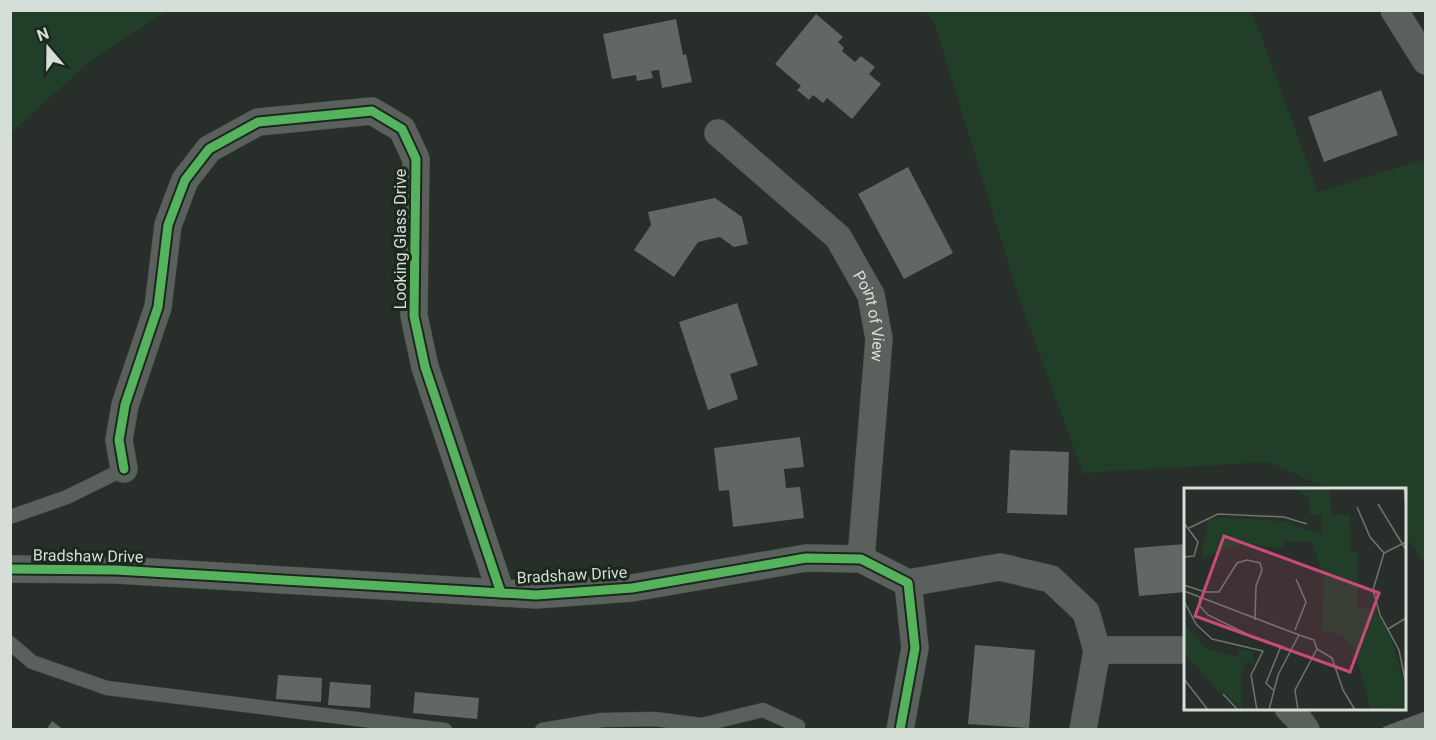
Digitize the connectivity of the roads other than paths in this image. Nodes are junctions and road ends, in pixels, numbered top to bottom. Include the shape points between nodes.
1 (1394, 10) edge
2 (1425, 61) edge
3 (718, 133) dead end
4 (123, 469) joint
5 (10, 517) edge
6 (861, 559) junction
7 (10, 569) edge
8 (908, 583) junction
9 (501, 593) junction
10 (10, 643) edge
11 (1097, 650) junction
12 (1184, 650) edge
13 (1290, 710) edge
14 (445, 729) edge
15 (542, 729) edge
16 (797, 729) edge
17 (900, 729) edge
18 (1083, 729) edge
19 (1306, 729) edge

1 - 2 street
3 - 6 street, Point of View via 838,237 871,295 879,339
4 - 5 lane via 67,497
4 - 9 street, Looking Glass Drive via 119,440 125,405 158,307 168,225 185,180 209,149 258,122 372,111 402,129 416,159 414,316 425,367
6 - 8 street, Bradshaw Drive
6 - 9 street, Bradshaw Drive via 806,558 632,588 536,595
7 - 9 street, Bradshaw Drive via 116,570
8 - 11 street via 1000,567 1051,579 1086,612
8 - 17 street via 915,648
10 - 14 lane via 32,662 107,688
11 - 12 street
11 - 18 street
13 - 19 street
15 - 16 lane via 602,720 655,719 701,725 763,710 798,726

